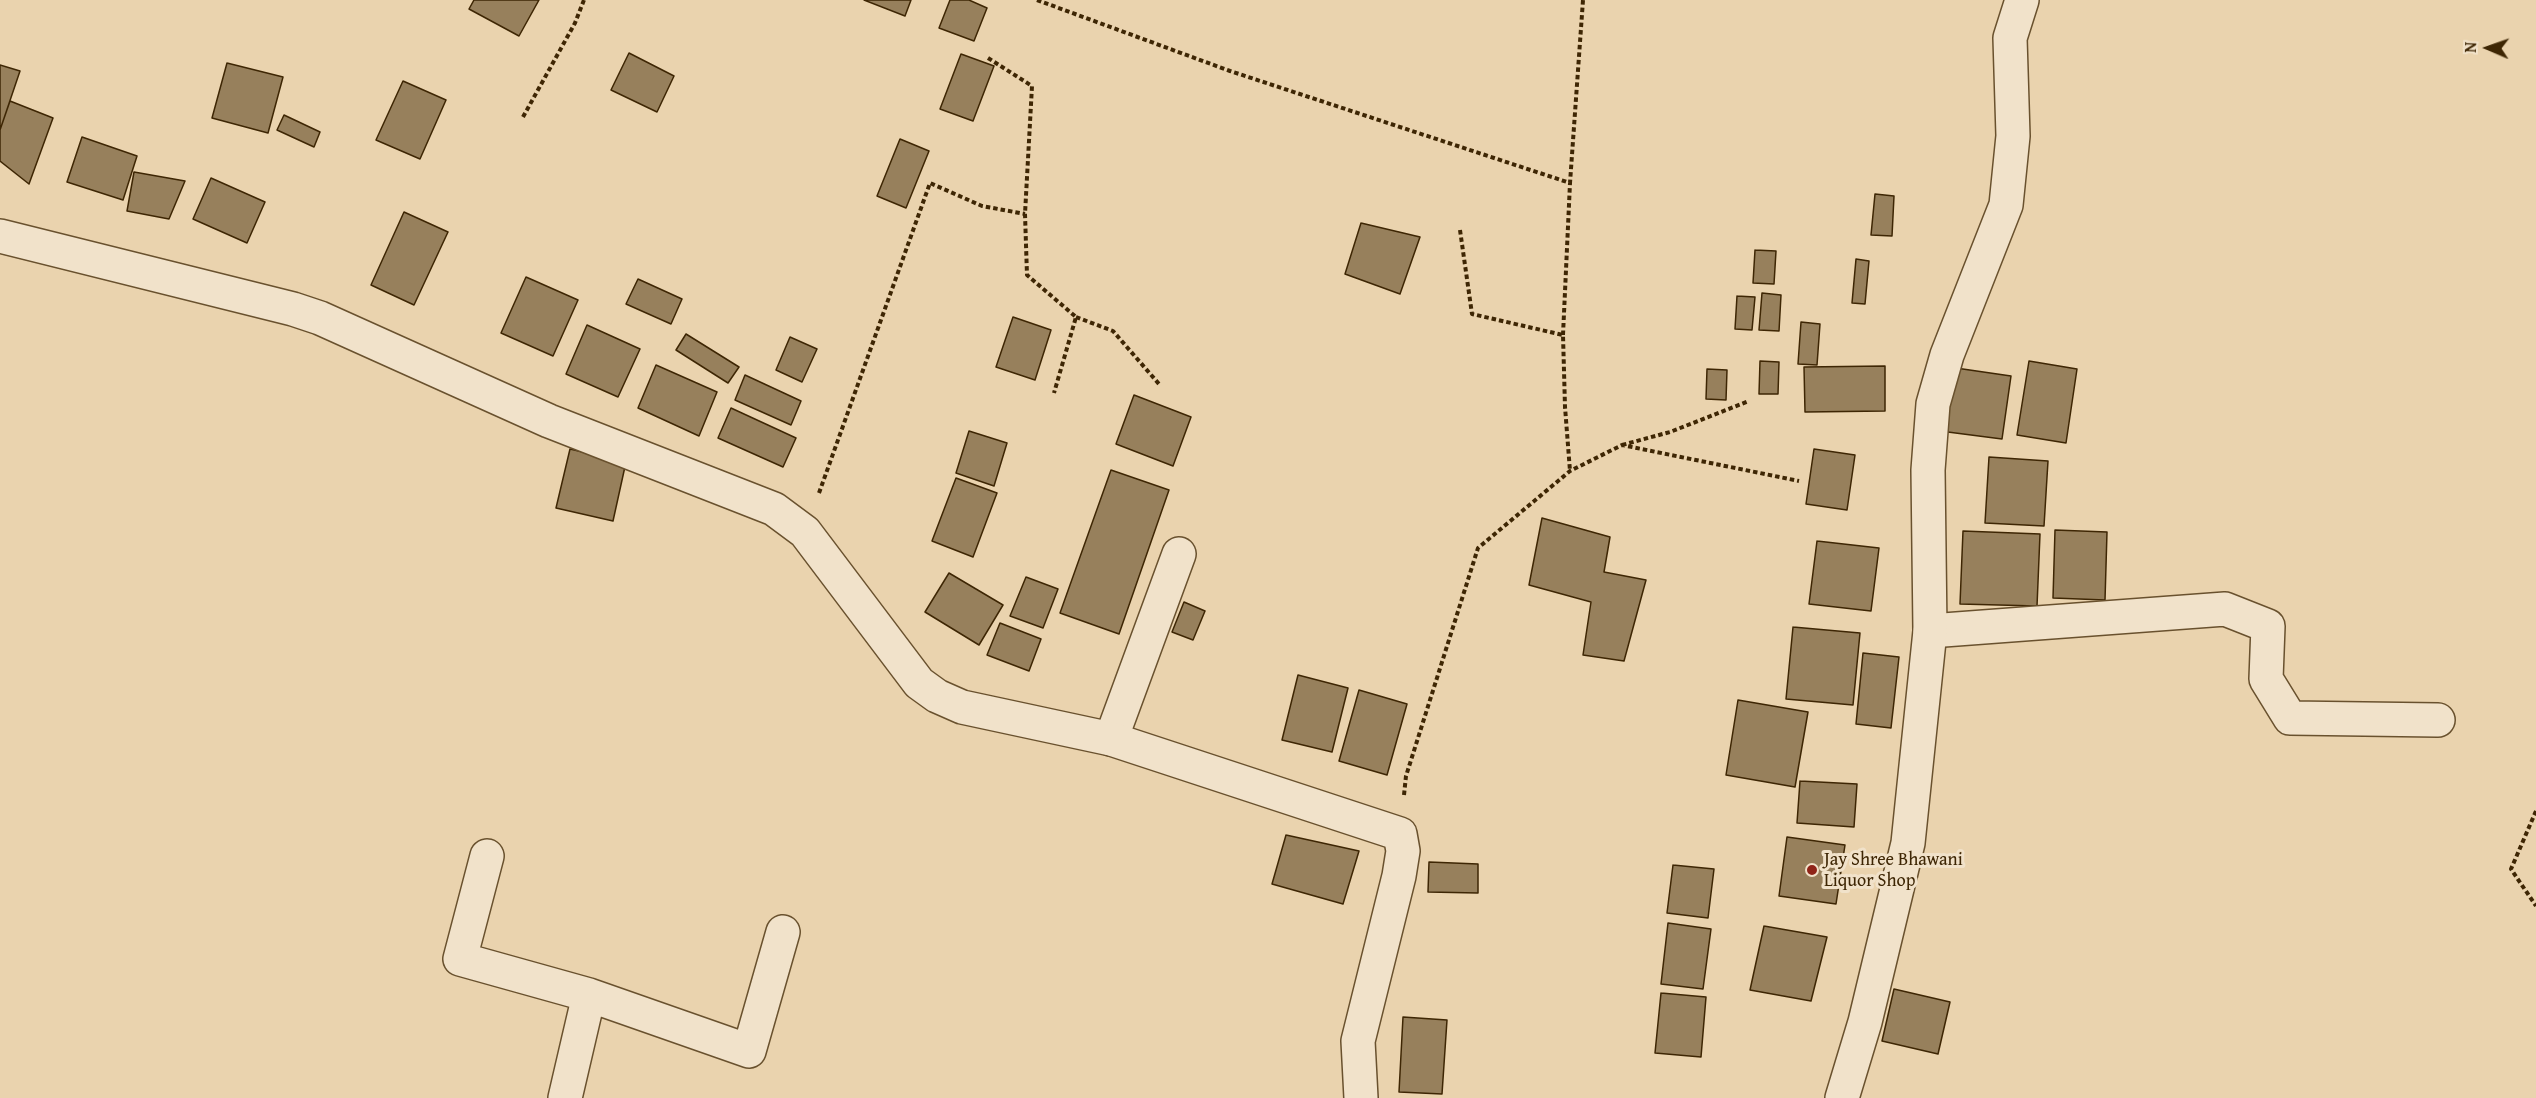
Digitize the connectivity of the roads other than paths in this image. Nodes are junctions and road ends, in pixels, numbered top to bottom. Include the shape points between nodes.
1 (2022, 0) edge
2 (0, 236) edge
3 (1179, 554) dead end
4 (1930, 631) junction
5 (2438, 720) dead end
6 (1111, 739) junction
7 (487, 856) dead end
8 (783, 932) dead end
9 (589, 995) junction
10 (565, 1098) edge
11 (1361, 1098) edge
12 (1842, 1098) edge

1 - 4 street via 2010,38 2013,136 2006,205 1947,354 1933,404 1928,470
2 - 6 street via 320,318 549,421 774,509 805,532 919,683 937,696 962,707
3 - 6 street
4 - 5 street via 2226,609 2268,626 2266,679 2290,718
4 - 12 street via 1908,843 1865,1022
6 - 11 street via 1400,834 1403,851 1399,876 1358,1041
7 - 9 street via 460,959
8 - 9 street via 749,1051
9 - 10 street

